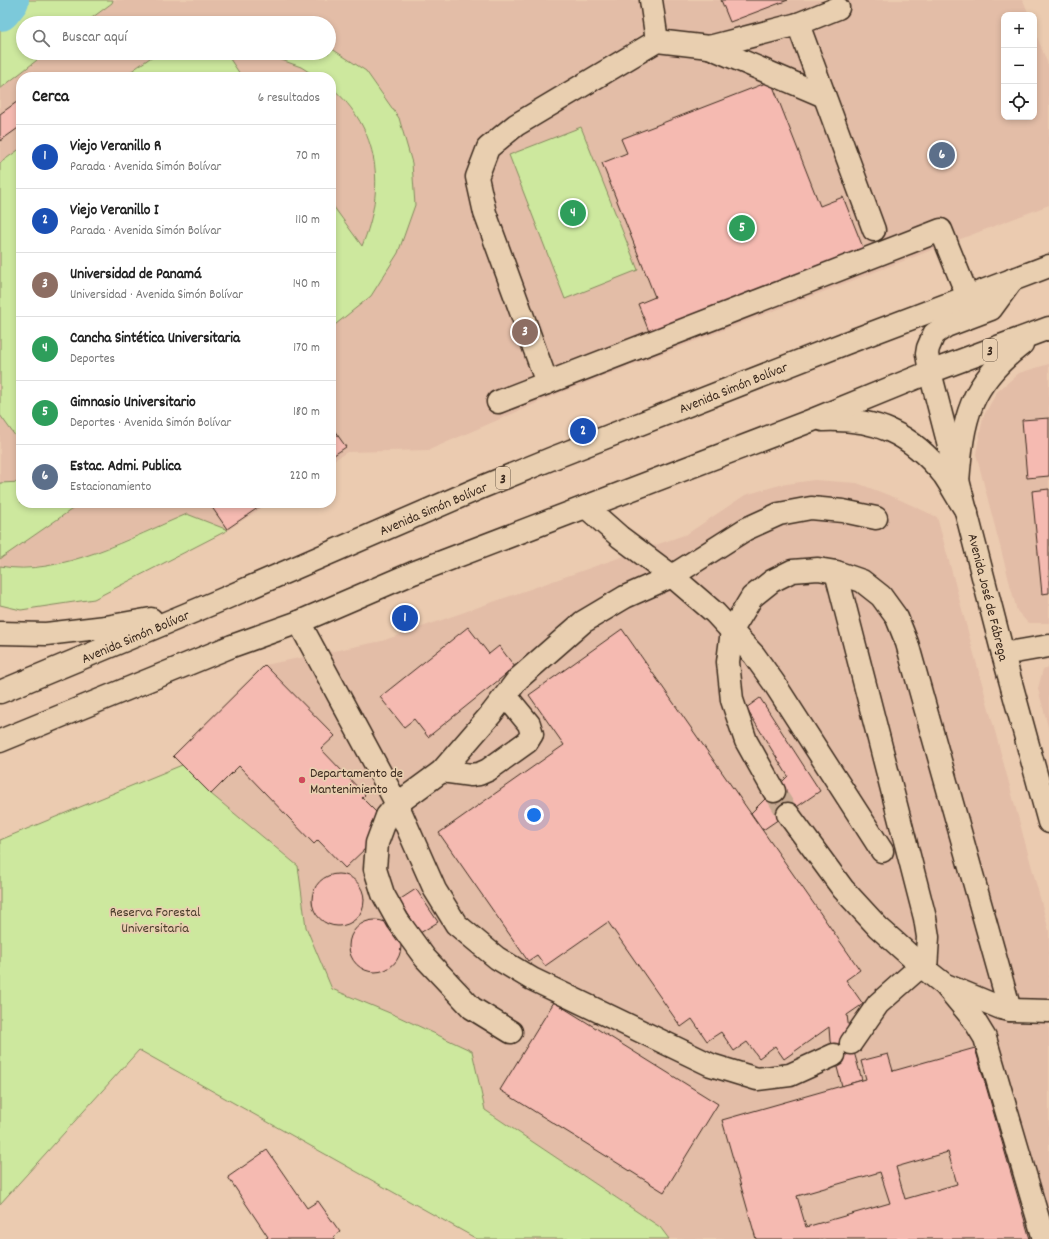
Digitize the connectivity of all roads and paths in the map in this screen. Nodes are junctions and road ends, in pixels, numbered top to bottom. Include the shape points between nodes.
1 (651, 0) edge
2 (838, 8) dead end
3 (798, 24) junction
4 (658, 41) junction
5 (709, 46) junction
6 (824, 96) junction
7 (874, 230) dead end
8 (1049, 266) edge
9 (1012, 279) junction
10 (968, 297) junction
11 (1042, 330) edge
12 (930, 372) junction
13 (547, 383) junction
14 (498, 402) dead end
15 (810, 421) junction
16 (958, 482) junction
17 (586, 507) junction
18 (967, 512) junction
19 (876, 518) dead end
20 (836, 572) junction
21 (672, 576) junction
22 (221, 600) junction
23 (299, 622) junction
24 (732, 630) junction
25 (0, 633) edge
26 (1049, 646) edge
27 (1003, 654) junction
28 (0, 692) edge
29 (506, 696) junction
30 (0, 741) edge
31 (442, 772) junction
32 (774, 791) tunnel mouth
33 (397, 804) junction
34 (788, 814) tunnel mouth
35 (1049, 822) edge
36 (882, 851) dead end
37 (923, 968) junction
38 (945, 985) junction
39 (1049, 998) edge
40 (1006, 1006) junction
41 (1049, 1011) edge
42 (511, 1032) dead end
43 (985, 1038) junction
44 (1044, 1239) edge

1 - 4 main road
2 - 3 main road
3 - 5 main road
3 - 6 main road
4 - 5 main road
4 - 13 main road via 516,125 488,148 477,177 485,213
5 - 6 main road
6 - 7 main road
8 - 9 main road, Avenida Simón Bolívar / 3
9 - 10 main road, Avenida Simón Bolívar / 3
9 - 12 main road, Avenida José de Fábrega via 991,309 946,326 934,334 927,354
10 - 13 main road via 941,230
10 - 22 main road, Avenida Simón Bolívar / 3 via 553,458
11 - 12 main road, 3
11 - 16 main road via 1008,354 979,388 964,429
12 - 15 main road, 3
12 - 16 main road, Avenida José de Fábrega
13 - 14 main road
15 - 17 main road, 3
15 - 18 main road via 857,421 874,424 898,435 935,465
16 - 18 main road, Avenida José de Fábrega
17 - 21 main road
17 - 23 main road, 3 via 413,573
18 - 27 main road, Avenida José de Fábrega
19 - 21 main road via 811,508 779,514 746,529
20 - 24 main road via 818,569 792,571 772,581 752,598
20 - 37 main road via 924,918 928,937
20 - 40 main road via 862,581 881,596 897,618 907,643
21 - 24 main road
21 - 29 main road via 625,597 582,622 518,679
22 - 25 main road via 145,620 106,627 46,634
22 - 28 main road, Avenida Simón Bolívar / 3
23 - 30 main road, 3 via 224,649
23 - 33 main road
24 - 32 main road via 728,662 732,700 746,741
24 - 36 main road via 774,683
26 - 27 main road
27 - 35 main road, Avenida José de Fábrega
29 - 31 main road
29 - 31 main road via 529,724 532,734 527,742 479,774 471,776
31 - 33 main road
33 - 37 main road via 434,890 456,924 497,958 532,979 711,1065 757,1079 790,1075 843,1049 878,1004
33 - 42 main road via 387,816 376,843 375,869 383,894 398,921 425,958 451,987 472,1008
34 - 37 main road via 843,889 878,927
37 - 38 main road
38 - 40 main road
38 - 43 main road via 974,1020
39 - 40 main road
40 - 41 main road
40 - 43 main road via 992,1022
43 - 44 main road

